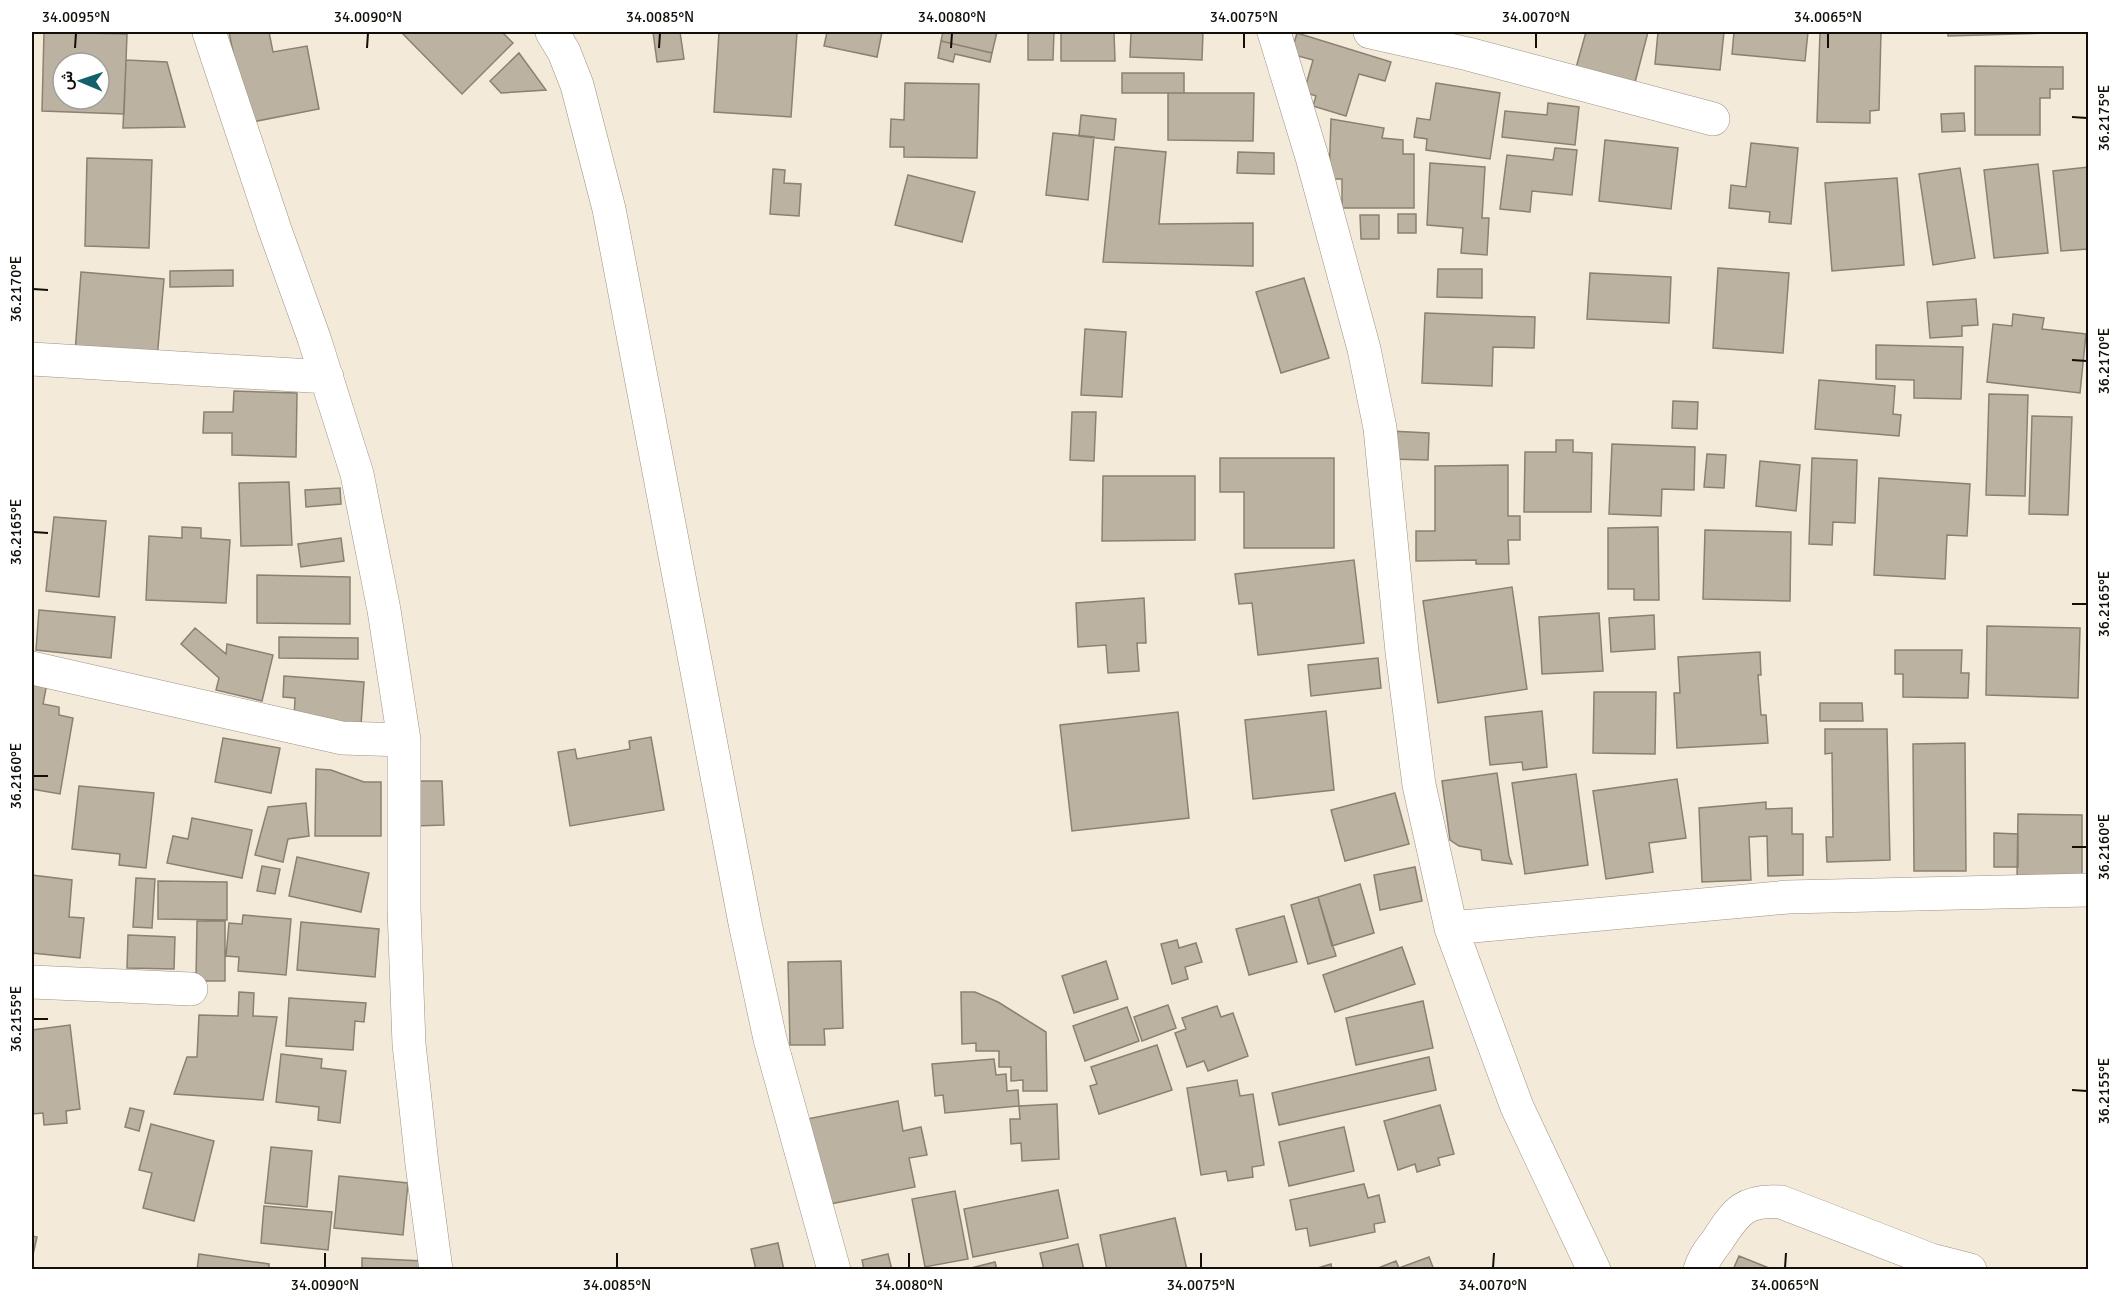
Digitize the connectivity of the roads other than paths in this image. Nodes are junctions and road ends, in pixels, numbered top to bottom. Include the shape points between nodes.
1 (209, 32) edge
2 (552, 32) edge
3 (1274, 32) edge
4 (1370, 32) edge
5 (1713, 119) dead end
6 (32, 359) edge
7 (327, 377) junction
8 (32, 668) edge
9 (404, 740) junction
10 (2088, 891) edge
11 (1451, 928) junction
12 (32, 982) edge
13 (191, 989) dead end
14 (1695, 1267) edge
15 (436, 1269) edge
16 (834, 1269) edge
17 (1594, 1269) edge
18 (1970, 1269) edge

1 - 7 street
2 - 16 street via 578,85 609,209 745,923 770,1039
3 - 11 street via 1367,360 1380,428 1419,785
4 - 5 street
6 - 7 street
7 - 9 street via 357,474
8 - 9 street via 342,738
9 - 15 street via 409,1044
10 - 11 street via 1788,897
11 - 17 street via 1517,1107
12 - 13 street
14 - 18 street via 1740,1210 1763,1200 1781,1202 1931,1260

